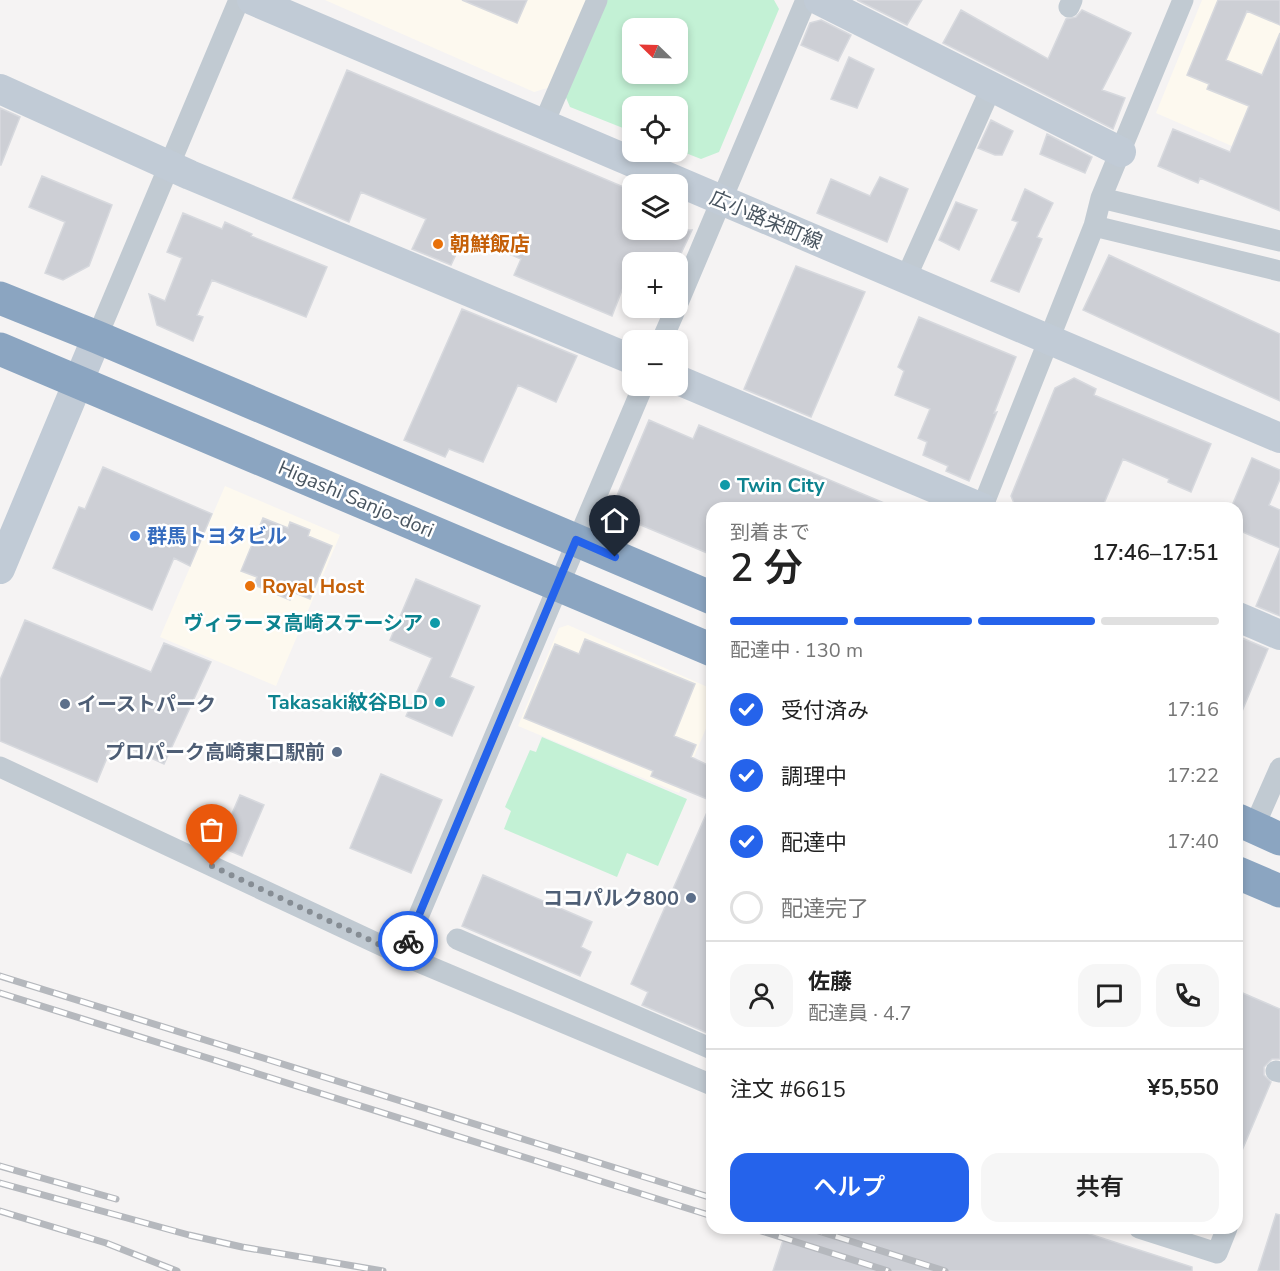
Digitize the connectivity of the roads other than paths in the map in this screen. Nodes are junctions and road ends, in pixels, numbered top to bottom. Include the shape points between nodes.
1 (239, 0) edge
2 (252, 0) edge
3 (597, 0) edge
4 (806, 0) edge
5 (819, 0) edge
6 (1183, 0) edge
7 (859, 9) edge
8 (992, 88) junction
9 (0, 89) edge
10 (543, 125) junction
11 (1121, 152) junction
12 (169, 166) junction
13 (1101, 198) junction
14 (721, 200) junction
15 (1095, 226) junction
16 (1280, 241) edge
17 (1280, 271) edge
18 (688, 279) edge
19 (905, 280) junction
20 (0, 298) edge
21 (97, 337) junction
22 (1049, 341) junction
23 (0, 349) edge
24 (622, 355) edge
25 (79, 381) junction
26 (688, 384) edge
27 (639, 396) edge
28 (1280, 438) edge
29 (968, 502) edge
30 (984, 502) edge
31 (576, 540) junction
32 (0, 569) edge
33 (558, 585) junction
34 (706, 595) edge
35 (1243, 618) edge
36 (1280, 634) edge
37 (706, 647) edge
38 (0, 767) edge
39 (1280, 768) edge
40 (1257, 829) edge
41 (1243, 875) edge
42 (1280, 891) edge
43 (457, 939) dead end
44 (402, 955) junction
45 (706, 1047) edge
46 (706, 1082) edge
47 (1145, 1234) edge
48 (1158, 1234) edge
49 (1225, 1234) edge
50 (1229, 1261) dead end

1 - 12 street
2 - 10 street, 広小路栄町線
3 - 10 street
4 - 14 street
5 - 7 street
6 - 11 street
7 - 8 street
8 - 11 street
8 - 19 street
9 - 12 street
10 - 14 street, 広小路栄町線
11 - 13 street
12 - 21 street
12 - 24 street
13 - 15 street
13 - 16 street
14 - 18 street
14 - 19 street, 広小路栄町線
15 - 17 street
15 - 22 street
19 - 22 street, 広小路栄町線
20 - 21 highway
21 - 25 street
21 - 31 highway
22 - 28 street, 広小路栄町線
22 - 30 street
23 - 25 highway, Higashi Sanjo-dori
25 - 32 street
25 - 33 highway, Higashi Sanjo-dori
26 - 29 street
27 - 31 street
31 - 33 street
31 - 34 highway
33 - 37 highway, Higashi Sanjo-dori
33 - 44 street
35 - 36 street
38 - 44 street
39 - 40 street
41 - 42 highway
43 - 45 street
44 - 46 street
47 - 50 street
48 - 49 street via 1217,1253

